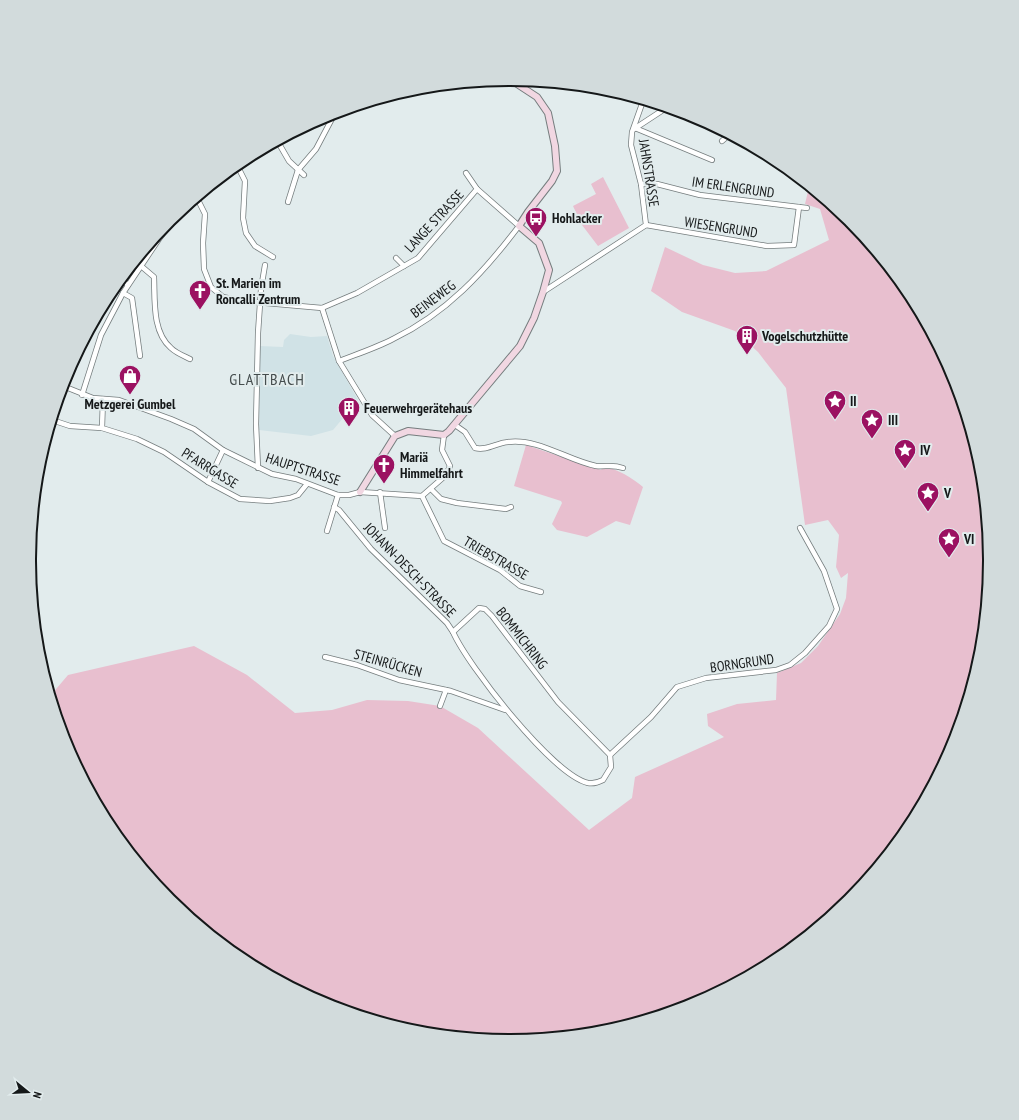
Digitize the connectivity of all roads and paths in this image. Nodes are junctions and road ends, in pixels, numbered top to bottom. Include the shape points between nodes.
1 (521, 87) edge
2 (641, 106) edge
3 (661, 112) edge
4 (330, 122) edge
5 (634, 130) junction
6 (725, 138) edge
7 (722, 141) dead end
8 (280, 146) edge
9 (712, 160) dead end
10 (240, 170) edge
11 (298, 170) junction
12 (466, 173) dead end
13 (304, 175) dead end
14 (641, 184) junction
15 (477, 189) junction
16 (199, 202) edge
17 (288, 202) dead end
18 (799, 207) junction
19 (807, 208) dead end
20 (646, 225) junction
21 (519, 226) junction
22 (151, 251) edge
23 (273, 257) dead end
24 (396, 258) dead end
25 (265, 265) dead end
26 (142, 266) junction
27 (404, 266) junction
28 (128, 285) joint
29 (543, 292) junction
30 (123, 293) junction
31 (260, 302) junction
32 (322, 308) junction
33 (140, 356) dead end
34 (190, 359) dead end
35 (339, 361) junction
36 (68, 389) edge
37 (82, 395) junction
38 (103, 399) junction
39 (57, 422) edge
40 (455, 425) junction
41 (102, 428) junction
42 (444, 435) junction
43 (395, 436) junction
44 (223, 450) junction
45 (258, 468) junction
46 (623, 468) dead end
47 (208, 482) junction
48 (307, 484) junction
49 (431, 489) junction
50 (360, 492) junction
51 (380, 492) junction
52 (338, 495) junction
53 (422, 496) junction
54 (334, 507) junction
55 (511, 507) dead end
56 (386, 528) dead end
57 (800, 528) dead end
58 (327, 531) dead end
59 (541, 592) dead end
60 (453, 632) junction
61 (325, 656) dead end
62 (446, 690) junction
63 (440, 706) dead end
64 (505, 710) junction
65 (610, 755) junction

1 - 21 street via 537,97 548,113 557,171 552,182
2 - 5 street, JAHNSTRASSE
3 - 5 street
4 - 11 street via 316,149
5 - 9 street
5 - 14 street, JAHNSTRASSE via 631,145
6 - 7 street
8 - 11 street
10 - 23 street via 245,181 246,233 255,246
11 - 13 street
11 - 17 street
12 - 15 street
14 - 18 street, IM ERLENGRUND via 657,184 700,195
14 - 20 street, JAHNSTRASSE
15 - 21 street
15 - 27 street, LANGE STRASSE via 418,258
16 - 31 street, LANGE STRASSE via 205,214 204,270 211,287 223,297
18 - 19 street, IM ERLENGRUND
18 - 20 street, WIESENGRUND via 794,245 767,246
20 - 29 street, JAHNSTRASSE
21 - 29 street via 539,243 549,270
21 - 35 street, BEINEWEG via 491,263 456,298 428,320 393,339
22 - 26 street
24 - 27 street, LANGE STRASSE
25 - 31 street
26 - 28 street
26 - 34 street via 154,277 155,306 161,335 171,348
27 - 32 street, LANGE STRASSE via 357,293
28 - 30 street
29 - 40 street via 520,346
30 - 33 street via 132,298
30 - 37 street via 101,335
31 - 32 street, LANGE STRASSE
31 - 45 street via 256,424
32 - 35 street
35 - 43 street via 372,415
36 - 37 street, HAUPTSTRASSE
37 - 38 street, HAUPTSTRASSE
38 - 41 street
38 - 44 street, HAUPTSTRASSE via 133,404 194,429
39 - 41 street, PFARRGASSE via 70,426
40 - 42 street
40 - 46 street via 465,432 475,448 482,450 508,442 523,443 548,448 597,466 613,465
41 - 47 street, PFARRGASSE via 137,439 164,452
42 - 43 street via 408,431
42 - 49 street via 442,450 450,466 446,474
43 - 50 street
44 - 45 street, HAUPTSTRASSE
44 - 47 street
45 - 48 street, HAUPTSTRASSE
47 - 48 street, PFARRGASSE via 240,499 270,501 298,495
48 - 52 street, HAUPTSTRASSE
49 - 53 street
49 - 55 street via 441,499 457,503 506,509
50 - 51 street, HAUPTSTRASSE
50 - 52 street, HAUPTSTRASSE
51 - 53 street, HAUPTSTRASSE
51 - 56 street
52 - 54 street
53 - 59 street, TRIEBSTRASSE via 444,541 500,570 520,586
54 - 58 street
54 - 60 street, JOHANN-DESCH-STRASSE via 371,550 447,623
57 - 65 street, BORNGRUND via 824,571 837,609 829,626 805,653 790,665 776,670 706,678 676,687 651,717
60 - 64 street via 458,645
60 - 65 street, BOMMICHRING via 479,608 485,608 558,702
61 - 62 street, STEINRÜCKEN via 399,680
62 - 63 street
62 - 64 street, STEINRÜCKEN
64 - 65 street via 545,751 574,776 589,783 603,780 608,774 611,768

